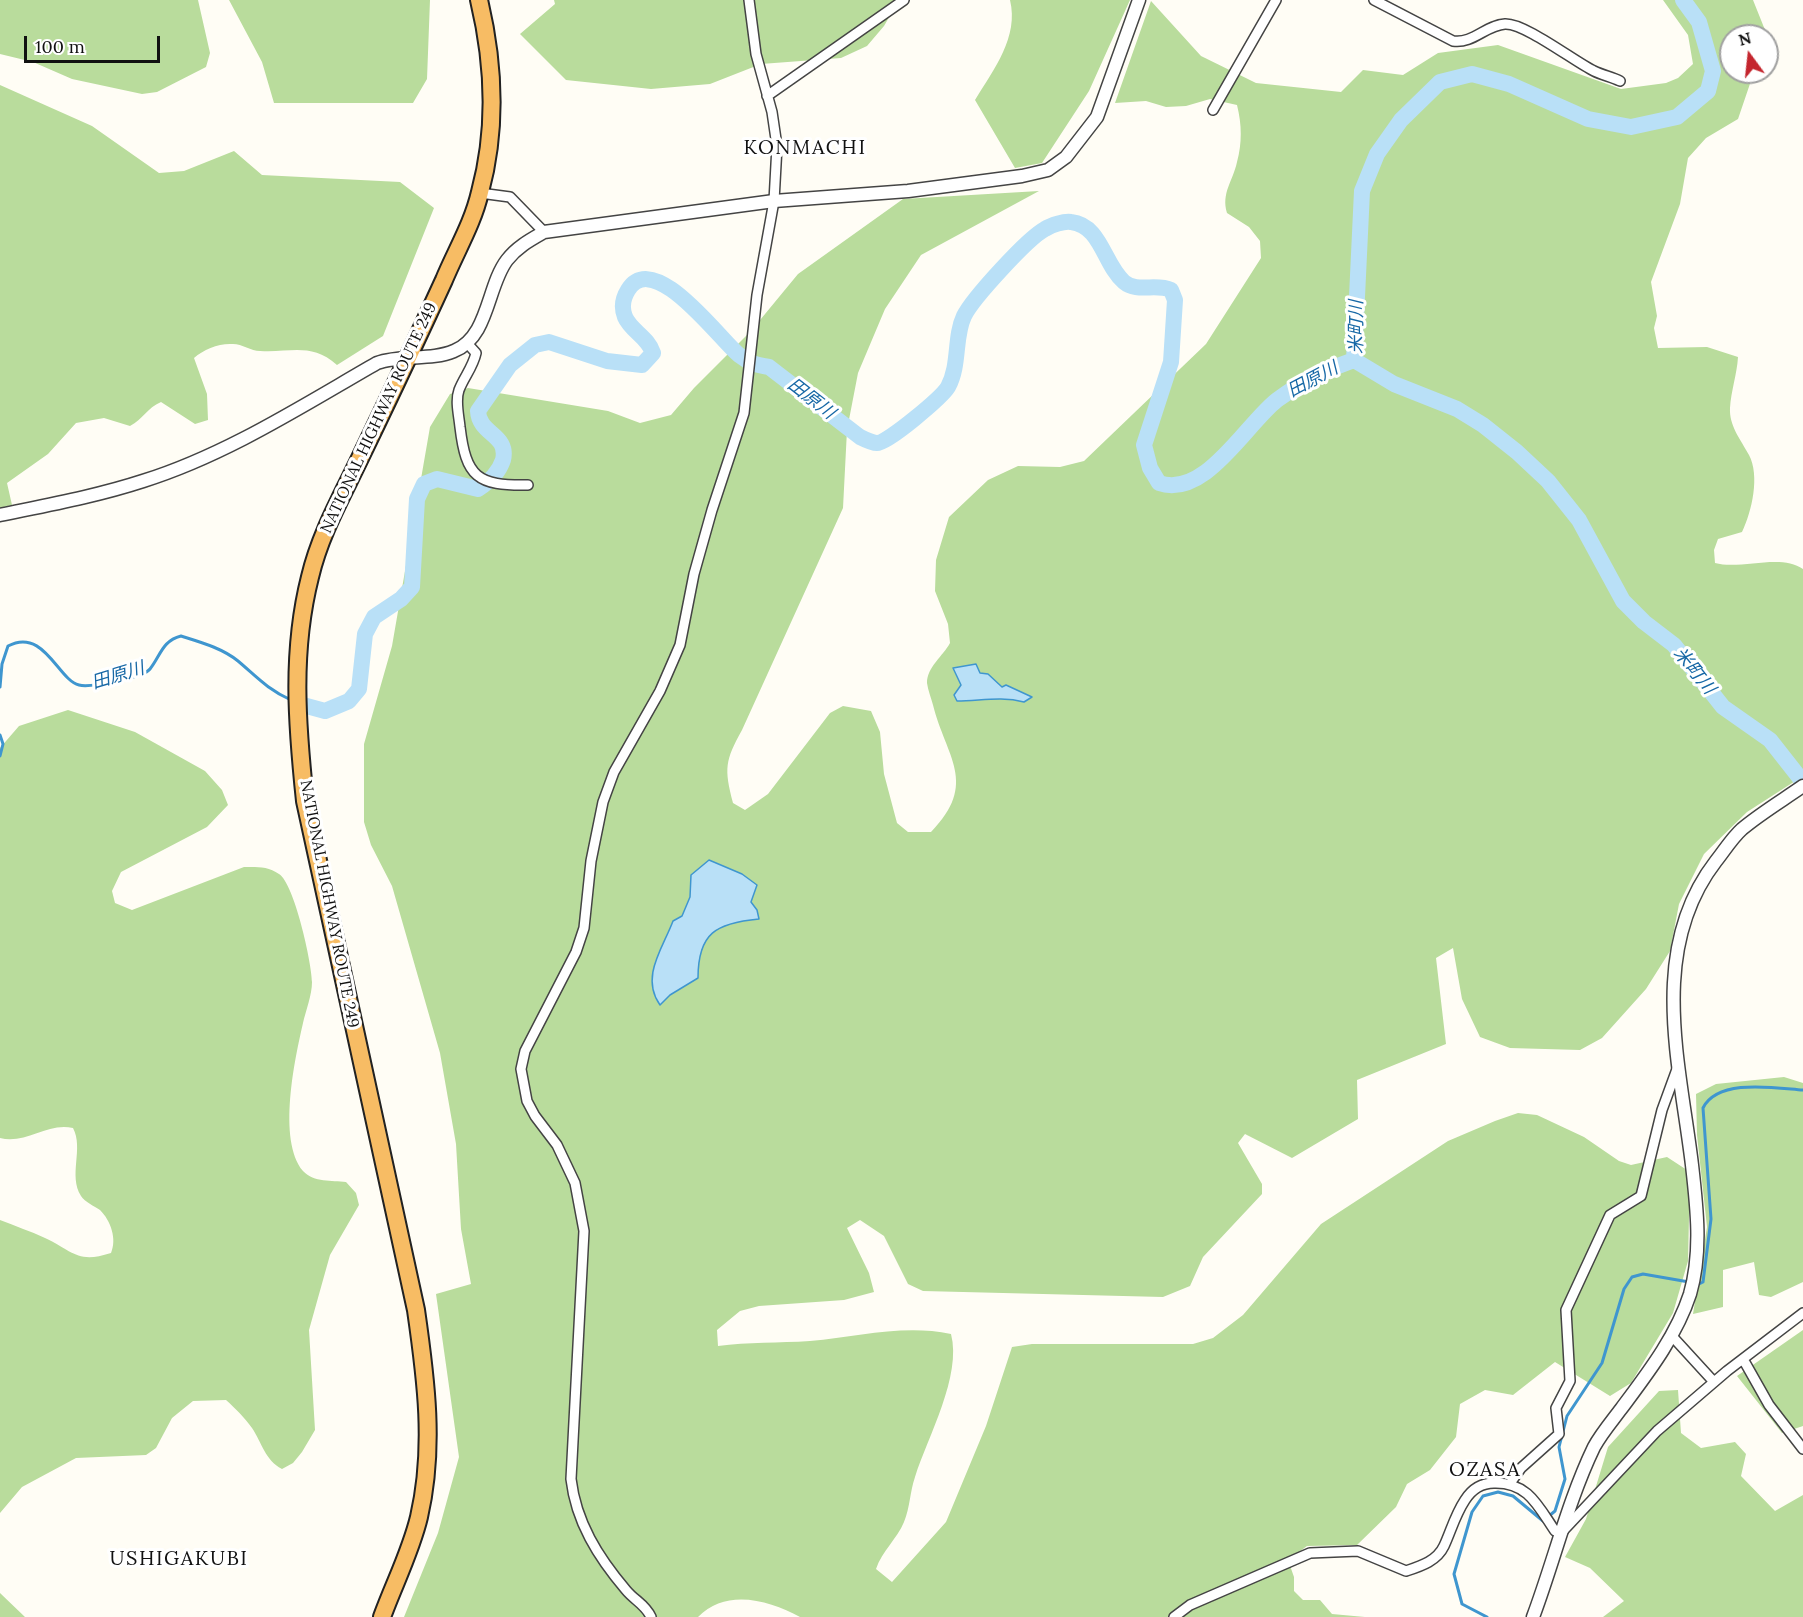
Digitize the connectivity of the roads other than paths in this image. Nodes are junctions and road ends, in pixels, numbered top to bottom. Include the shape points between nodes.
1 (479, 0) edge
2 (749, 0) edge
3 (904, 0) edge
4 (1138, 0) edge
5 (1276, 0) edge
6 (1374, 0) edge
7 (1620, 81) dead end
8 (767, 96) junction
9 (1213, 110) dead end
10 (480, 193) junction
11 (774, 201) junction
12 (544, 232) junction
13 (466, 342) junction
14 (409, 358) junction
15 (528, 485) dead end
16 (0, 515) edge
17 (1803, 786) edge
18 (1677, 1069) junction
19 (1803, 1314) edge
20 (1671, 1335) junction
21 (1743, 1359) junction
22 (1714, 1382) junction
23 (1803, 1449) edge
24 (1511, 1482) junction
25 (1558, 1532) junction
26 (382, 1617) edge
27 (651, 1617) edge
28 (1174, 1617) edge
29 (1533, 1617) edge

1 - 10 highway, NATIONAL HIGHWAY ROUTE 249 via 492,71 492,113
2 - 8 street via 756,54
3 - 8 street
4 - 11 street via 1098,117 1066,157 1048,170 908,191
5 - 9 street
6 - 7 street via 1453,41 1468,41 1498,26 1509,25
8 - 11 street via 777,146
10 - 12 street via 510,197
10 - 14 highway, NATIONAL HIGHWAY ROUTE 249
11 - 12 street
11 - 27 street via 757,295 744,413 709,520 680,645 660,691 614,772 603,802 591,861 584,928 566,974 525,1051 521,1069 527,1101 557,1145 575,1183 582,1213 583,1281 572,1491 581,1523 608,1568
12 - 13 street via 525,242 506,261 477,330
13 - 14 street via 454,351
13 - 15 street via 476,353 458,392 463,456 475,475 499,485
14 - 16 street via 376,363 233,443 168,472
14 - 26 highway, NATIONAL HIGHWAY ROUTE 249 via 322,536 301,619 296,674 297,732 305,801 416,1310 428,1390 427,1457 419,1518
17 - 18 street via 1741,830 1695,890 1677,946 1672,993
18 - 20 street via 1698,1231 1690,1294
18 - 24 street via 1662,1110 1641,1196 1610,1215 1566,1310 1570,1381 1556,1408 1559,1434
19 - 21 street
20 - 22 street
20 - 25 street via 1595,1445
21 - 22 street
21 - 23 street via 1769,1405
22 - 25 street via 1642,1445
24 - 25 street via 1535,1501
24 - 28 street via 1475,1487 1452,1522 1444,1547 1425,1565 1406,1571 1358,1551 1310,1553 1190,1605
25 - 29 street

